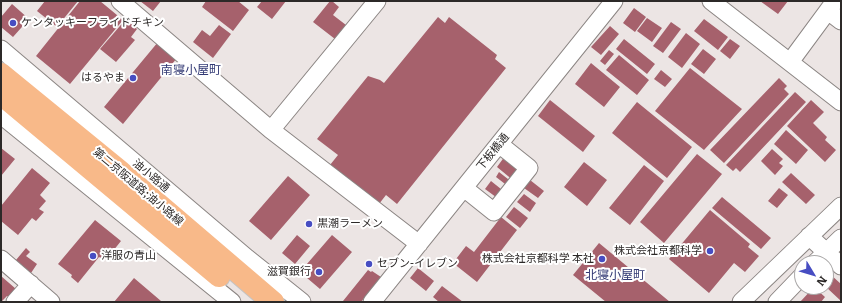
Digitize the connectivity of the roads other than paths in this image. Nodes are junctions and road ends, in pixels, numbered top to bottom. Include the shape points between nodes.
1 (120, 1) edge
2 (614, 1) edge
3 (711, 1) edge
4 (370, 4) edge
5 (833, 8) edge
6 (1, 48) edge
7 (790, 62) junction
8 (1, 74) edge
9 (1, 94) edge
10 (841, 102) edge
11 (1, 115) edge
12 (272, 130) junction
13 (499, 144) junction
14 (464, 188) junction
15 (841, 206) edge
16 (809, 236) junction
17 (841, 238) edge
18 (419, 244) junction
19 (818, 255) edge
20 (823, 255) edge
21 (1, 259) edge
22 (31, 284) junction
23 (794, 284) edge
24 (15, 302) edge
25 (51, 302) edge
26 (232, 302) edge
27 (251, 302) edge
28 (273, 302) edge
29 (302, 302) edge
30 (372, 302) edge
31 (741, 302) edge
32 (777, 302) edge

1 - 12 street
2 - 13 street, 下板橋通
3 - 7 street
4 - 12 street
5 - 7 street
6 - 29 street, 油小路通
7 - 10 street
8 - 28 highway, 第二京阪道路;油小路線
9 - 27 highway, 第二京阪道路;油小路線
11 - 26 street
12 - 18 street
13 - 14 street, 下板橋通
13 - 14 street via 529,168 494,212
14 - 18 street, 下板橋通
15 - 16 street
16 - 19 street
16 - 31 street
17 - 20 street
18 - 30 street, 下板橋通
21 - 22 street
22 - 24 street
22 - 25 street
23 - 32 street

